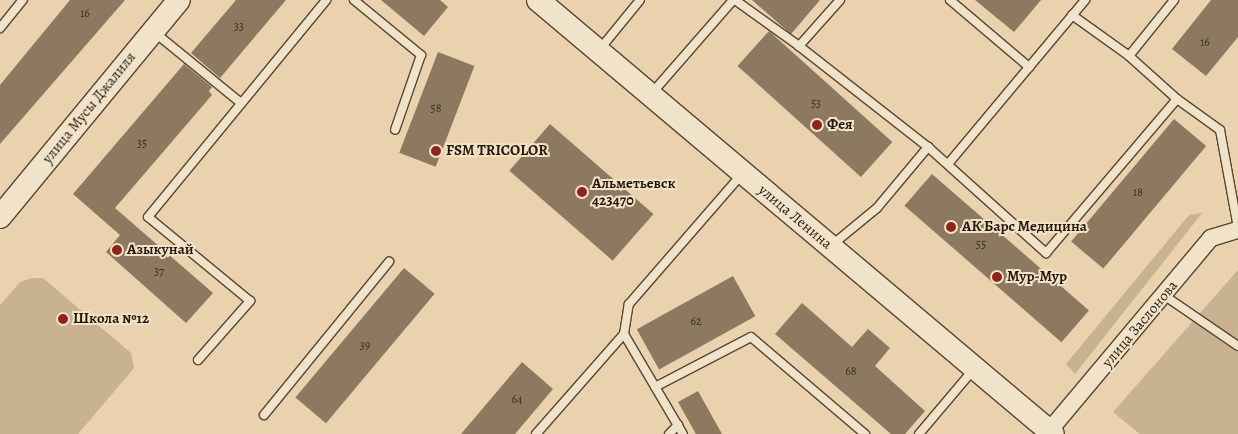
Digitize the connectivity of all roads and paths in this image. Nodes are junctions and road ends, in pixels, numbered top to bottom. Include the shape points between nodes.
1 (23, 0) edge
2 (179, 0) edge
3 (326, 0) edge
4 (354, 0) edge
5 (538, 0) edge
6 (640, 0) edge
7 (734, 0) edge
8 (840, 0) edge
9 (950, 0) edge
10 (1085, 0) edge
11 (1174, 0) edge
12 (1072, 16) junction
13 (0, 28) edge
14 (153, 31) junction
15 (799, 46) junction
16 (598, 51) junction
17 (1129, 56) junction
18 (1029, 67) junction
19 (650, 95) junction
20 (1177, 99) junction
21 (241, 103) junction
22 (394, 130) dead end
23 (928, 147) junction
24 (948, 164) junction
25 (743, 173) junction
26 (0, 217) edge
27 (1238, 229) edge
28 (830, 246) junction
29 (389, 262) dead end
30 (1165, 296) junction
31 (624, 334) junction
32 (1238, 346) edge
33 (198, 360) dead end
34 (975, 368) junction
35 (655, 387) junction
36 (264, 415) dead end
37 (678, 425) junction
38 (1051, 432) edge
39 (536, 434) edge
40 (670, 434) edge
41 (683, 434) edge
42 (865, 434) edge
43 (919, 434) edge

1 - 13 lane
2 - 14 main road, улица Мусы Джалиля
3 - 21 lane
4 - 22 lane via 421,55
5 - 16 main road, улица Ленина
6 - 16 lane
7 - 15 lane
7 - 19 lane
8 - 15 lane
9 - 18 lane
10 - 12 lane
11 - 17 lane
12 - 17 lane
12 - 18 lane
14 - 21 lane
14 - 26 main road, улица Мусы Джалиля
15 - 23 lane
16 - 19 main road, улица Ленина
17 - 20 lane
18 - 24 lane
19 - 25 main road, улица Ленина
20 - 24 lane via 1046,253
20 - 27 lane via 1220,130
21 - 33 lane via 148,216 250,301
23 - 24 lane
23 - 28 lane via 877,208
25 - 28 main road, улица Ленина
25 - 31 lane via 629,304
27 - 30 street, улица Заслонова via 1211,238
28 - 34 main road, улица Ленина
29 - 36 lane
30 - 32 lane
30 - 38 street, улица Заслонова
31 - 35 lane
31 - 39 lane
34 - 38 main road, улица Ленина
34 - 43 lane
35 - 37 lane
35 - 42 lane via 752,337
37 - 40 lane
37 - 41 lane

